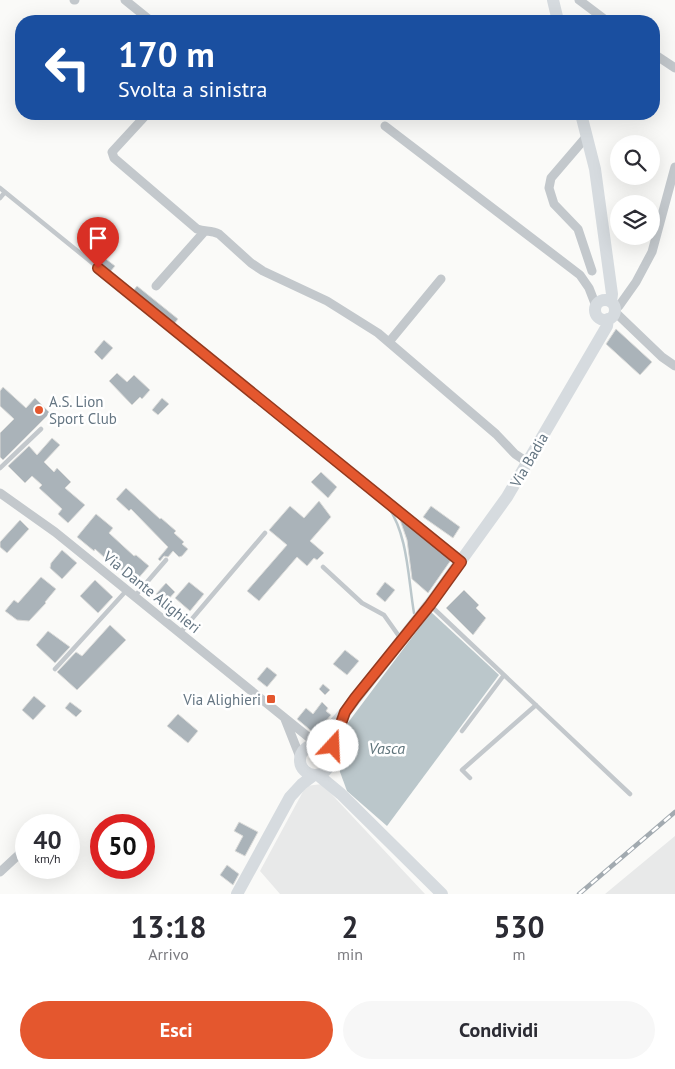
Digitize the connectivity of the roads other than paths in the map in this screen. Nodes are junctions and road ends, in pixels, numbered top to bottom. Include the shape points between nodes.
1 (125, 0) edge
2 (553, 0) edge
3 (579, 0) edge
4 (144, 15) edge
5 (557, 15) edge
6 (599, 15) edge
7 (660, 58) edge
8 (675, 68) edge
9 (141, 120) edge
10 (583, 120) edge
11 (385, 126) dead end
12 (587, 136) junction
13 (675, 167) edge
14 (0, 188) edge
15 (5, 192) junction
16 (0, 198) edge
17 (204, 232) junction
18 (608, 270) junction
19 (592, 271) junction
20 (580, 275) junction
21 (441, 279) dead end
22 (156, 286) dead end
23 (606, 309) junction
24 (389, 342) junction
25 (675, 366) edge
26 (41, 429) dead end
27 (527, 462) junction
28 (0, 468) edge
29 (0, 493) edge
30 (265, 533) dead end
31 (166, 560) dead end
32 (461, 562) junction
33 (323, 568) dead end
34 (131, 593) junction
35 (430, 605) junction
36 (180, 633) junction
37 (401, 640) junction
38 (55, 669) dead end
39 (504, 675) junction
40 (536, 705) junction
41 (345, 712) junction
42 (284, 716) junction
43 (462, 731) dead end
44 (318, 744) junction
45 (300, 759) junction
46 (330, 760) junction
47 (316, 775) junction
48 (470, 778) dead end
49 (341, 794) junction
50 (630, 794) dead end
51 (290, 797) junction
52 (15, 858) edge
53 (0, 872) edge
54 (237, 894) edge
55 (442, 894) edge

1 - 4 street
2 - 5 main road
3 - 6 street
7 - 8 street
9 - 17 street via 112,152 114,158
10 - 12 main road, Via Badia
11 - 20 street
12 - 18 main road, Via Badia via 595,168
12 - 19 street via 551,178 549,188 554,204 578,229
13 - 23 street via 652,252 619,306
14 - 15 lane
15 - 16 lane
15 - 32 lane
17 - 22 street
17 - 24 street via 212,230 219,234 263,271 327,301
18 - 19 street
18 - 23 main road, Via Badia
19 - 20 street
20 - 23 street
21 - 24 street
23 - 25 street
23 - 27 main road, Via Badia via 590,354
24 - 27 street
26 - 28 lane
27 - 32 main road, Via Badia via 507,497
29 - 34 street, Via Dante Alighieri via 40,519
30 - 36 lane
31 - 34 lane
32 - 35 main road, Via Badia
33 - 37 lane via 362,603 384,615
34 - 36 street, Via Dante Alighieri
34 - 38 lane
35 - 37 main road, Via Badia
35 - 39 lane
36 - 42 street, Via Dante Alighieri
37 - 41 main road, Via Badia
39 - 40 lane
39 - 43 lane
40 - 48 lane via 462,770
40 - 50 lane
41 - 44 main road
41 - 46 main road
42 - 44 street, Via Dante Alighieri
42 - 45 street
44 - 45 main road via 306,748
44 - 46 main road via 327,749
45 - 47 main road via 303,769
45 - 51 main road
46 - 47 main road via 326,771
46 - 49 main road
47 - 49 main road
47 - 51 main road
49 - 55 main road
51 - 54 main road
52 - 53 street

